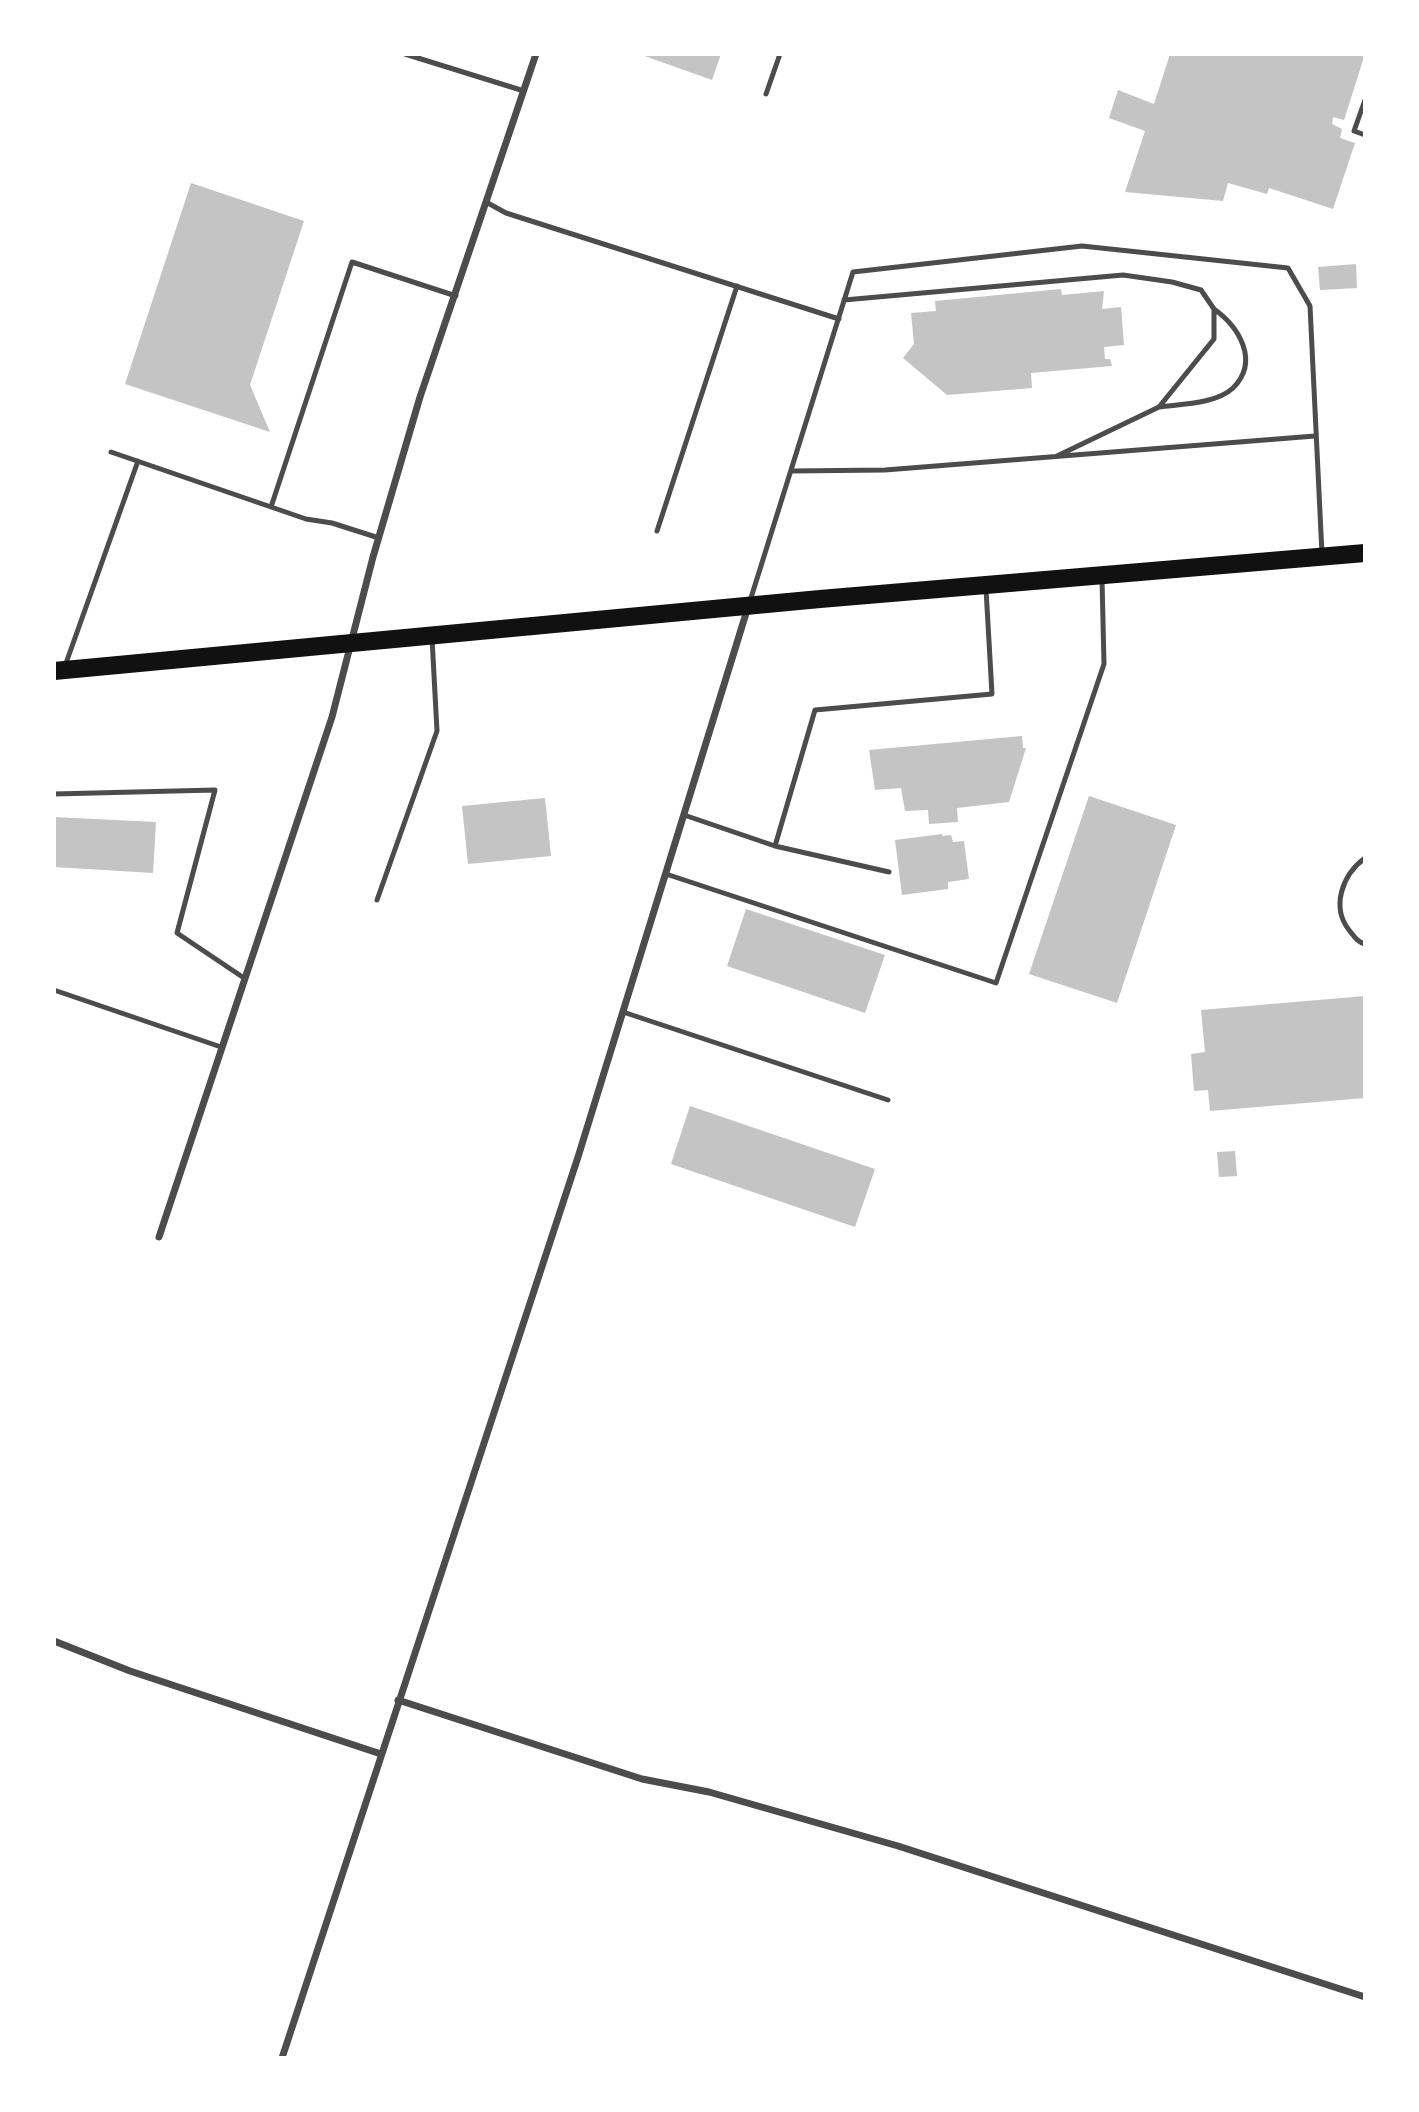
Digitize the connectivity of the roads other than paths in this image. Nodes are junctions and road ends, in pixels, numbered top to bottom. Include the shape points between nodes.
1 (405, 54) edge
2 (536, 54) edge
3 (780, 54) edge
4 (524, 91) junction
5 (766, 94) dead end
6 (1365, 100) edge
7 (1365, 135) edge
8 (486, 202) junction
9 (737, 286) junction
10 (456, 296) junction
11 (844, 300) junction
12 (1214, 309) junction
13 (839, 319) junction
14 (1159, 407) junction
15 (1315, 436) junction
16 (111, 452) dead end
17 (1057, 456) junction
18 (138, 461) junction
19 (791, 471) junction
20 (271, 507) junction
21 (657, 531) dead end
22 (379, 538) junction
23 (1365, 553) edge
24 (1322, 557) junction
25 (1102, 576) junction
26 (986, 586) junction
27 (748, 607) junction
28 (432, 635) junction
29 (353, 643) junction
30 (59, 670) edge
31 (54, 794) edge
32 (684, 815) junction
33 (775, 846) junction
34 (1365, 858) edge
35 (889, 872) dead end
36 (666, 874) junction
37 (377, 900) dead end
38 (1365, 944) edge
39 (244, 978) junction
40 (54, 990) edge
41 (623, 1012) junction
42 (221, 1047) junction
43 (888, 1100) dead end
44 (159, 1237) dead end
45 (54, 1642) edge
46 (398, 1700) junction
47 (381, 1754) junction
48 (1365, 1997) edge
49 (282, 2058) edge

1 - 4 lane
2 - 4 street
3 - 5 lane
4 - 8 street
6 - 7 lane via 1354,131
8 - 9 lane via 506,213
8 - 10 street
9 - 13 lane
9 - 21 lane
10 - 20 lane via 352,262
10 - 22 street via 420,397
11 - 12 lane via 1123,275 1201,290
11 - 13 lane
11 - 15 lane via 853,272 1082,246 1288,268 1310,306
12 - 14 lane via 1213,339
12 - 14 lane via 1231,321 1244,344 1246,365 1233,388 1205,401
13 - 19 lane
14 - 17 lane
15 - 17 lane
15 - 24 lane
16 - 18 lane
17 - 19 lane via 849,472
18 - 20 lane
18 - 30 lane
19 - 27 lane
20 - 22 lane
22 - 29 street
23 - 24 main road
24 - 25 main road
25 - 26 main road
25 - 36 lane via 1104,664 996,983
26 - 27 main road
26 - 33 lane via 992,694 815,710
27 - 28 main road
27 - 32 street
28 - 29 main road
28 - 37 lane via 437,731
29 - 30 main road
29 - 39 street
31 - 39 lane via 215,790 177,933
32 - 33 lane
32 - 36 street
33 - 35 lane
34 - 38 lane via 1340,892 1341,919 1359,943
36 - 41 street
39 - 42 street
40 - 42 lane
41 - 43 lane
41 - 46 street
42 - 44 street
45 - 47 street
46 - 47 street
46 - 48 street via 642,1779 709,1791 911,1850
47 - 49 street

